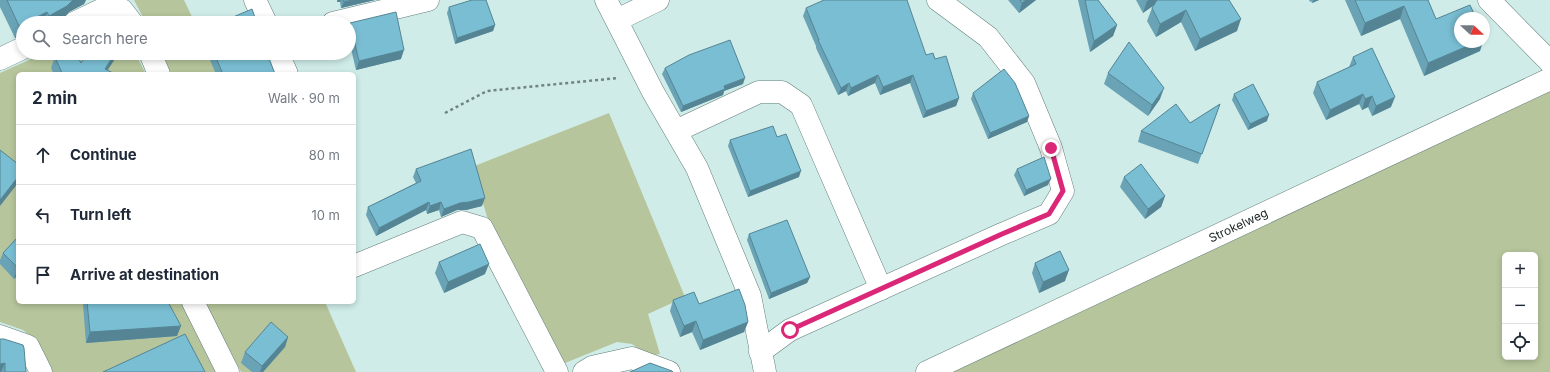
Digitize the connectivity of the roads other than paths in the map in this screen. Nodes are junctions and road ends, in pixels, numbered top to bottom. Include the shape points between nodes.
1 (255, 0) edge
2 (428, 0) edge
3 (606, 0) edge
4 (658, 0) edge
5 (938, 0) edge
6 (1489, 0) edge
7 (89, 16) edge
8 (127, 16) edge
9 (263, 16) edge
10 (356, 17) edge
11 (617, 20) junction
12 (16, 51) edge
13 (0, 58) edge
14 (153, 60) edge
15 (281, 60) edge
16 (1550, 62) edge
17 (158, 72) edge
18 (286, 72) edge
19 (1550, 79) edge
20 (676, 131) junction
21 (356, 265) edge
22 (881, 289) junction
23 (194, 304) edge
24 (0, 336) edge
25 (763, 362) edge
26 (41, 372) edge
27 (228, 372) edge
28 (557, 372) edge
29 (584, 372) edge
30 (669, 372) edge
31 (927, 372) edge

1 - 9 street
2 - 10 street
3 - 11 street
4 - 11 street
5 - 22 street via 988,37 1024,83 1051,148 1063,191 1049,214
6 - 16 street
7 - 8 street via 102,10 122,10
11 - 20 street
12 - 13 street
14 - 17 street
15 - 18 street
19 - 31 street, Strokelweg
20 - 22 street via 759,92 782,92 801,106
20 - 25 street via 697,168 750,296
21 - 28 street via 462,222 482,228
22 - 25 street via 790,330
23 - 27 street
24 - 26 street via 28,346
29 - 30 street via 592,367 632,358

